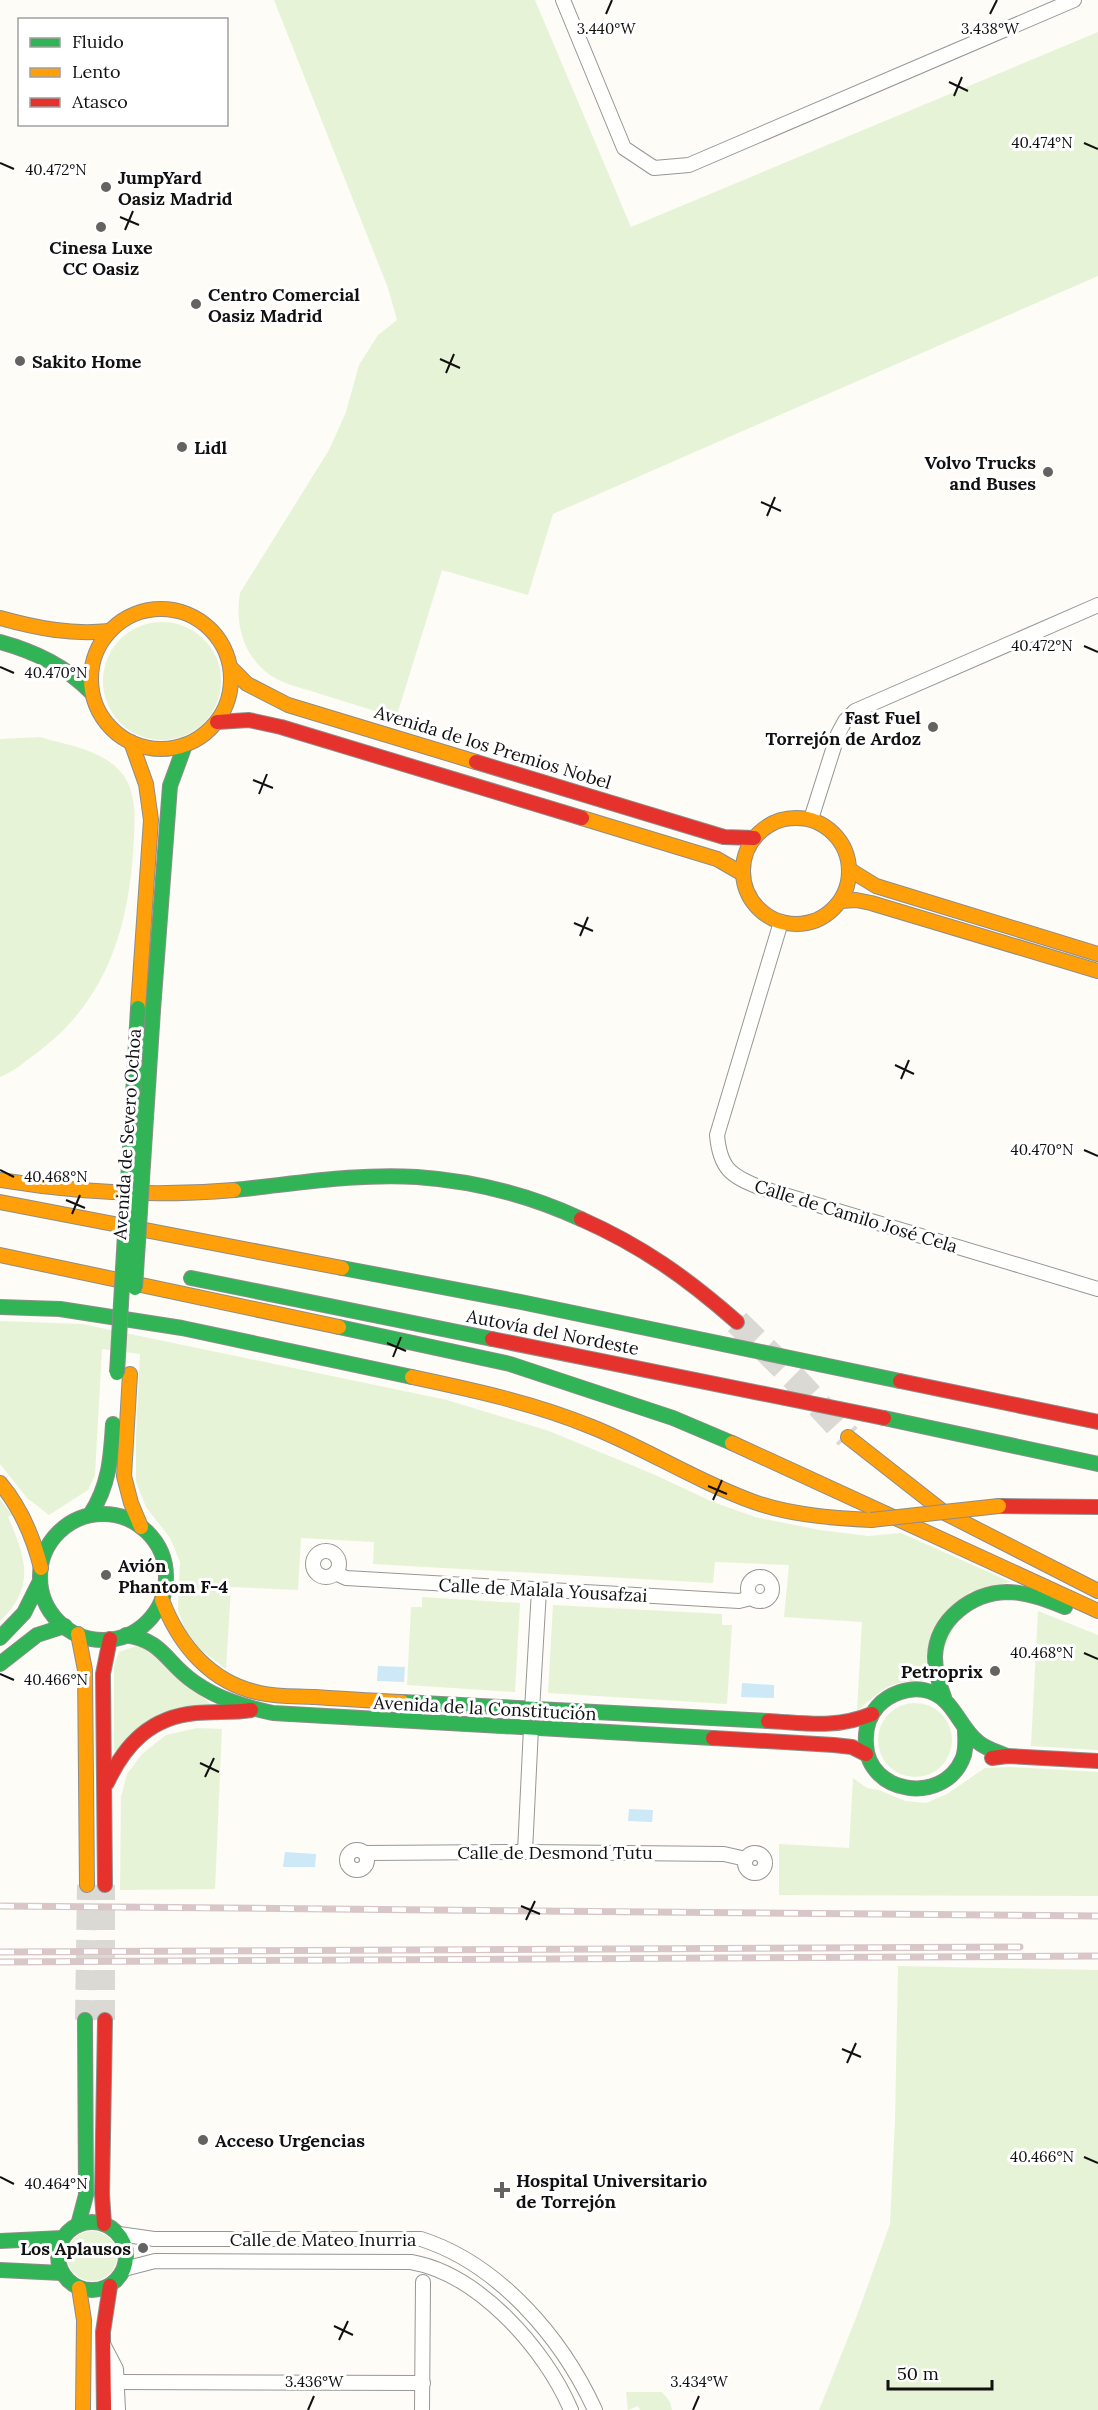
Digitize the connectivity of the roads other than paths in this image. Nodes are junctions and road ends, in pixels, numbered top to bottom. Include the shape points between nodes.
1 (563, 0) edge
2 (1074, 0) edge
3 (1098, 605) edge
4 (0, 618) edge
5 (109, 631) junction
6 (0, 642) edge
7 (231, 668) junction
8 (92, 693) junction
9 (217, 722) junction
10 (131, 742) junction
11 (185, 745) junction
12 (811, 819) junction
13 (754, 838) junction
14 (850, 870) junction
15 (743, 874) junction
16 (841, 901) junction
17 (781, 922) junction
18 (1098, 954) edge
19 (1098, 971) edge
20 (0, 1180) edge
21 (0, 1202) edge
22 (0, 1255) edge
23 (105, 1261) dead end
24 (152, 1270) dead end
25 (175, 1275) dead end
26 (1098, 1289) edge
27 (0, 1307) edge
28 (737, 1322) tunnel mouth
29 (123, 1374) junction
30 (1098, 1422) edge
31 (848, 1437) tunnel mouth
32 (1098, 1464) edge
33 (0, 1483) edge
34 (1098, 1507) edge
35 (90, 1515) junction
36 (141, 1527) junction
37 (41, 1568) junction
38 (335, 1572) dead end
39 (39, 1583) junction
40 (539, 1590) junction
41 (1098, 1591) edge
42 (751, 1598) dead end
43 (162, 1600) junction
44 (1098, 1611) edge
45 (1098, 1619) edge
46 (64, 1626) junction
47 (78, 1634) junction
48 (126, 1635) junction
49 (0, 1638) edge
50 (110, 1639) junction
51 (0, 1664) edge
52 (944, 1697) junction
53 (251, 1710) junction
54 (532, 1710) junction
55 (872, 1714) junction
56 (531, 1728) junction
57 (965, 1729) junction
58 (867, 1754) junction
59 (1007, 1756) junction
60 (1098, 1761) edge
61 (959, 1767) junction
62 (105, 1788) junction
63 (525, 1852) junction
64 (365, 1853) dead end
65 (746, 1858) dead end
66 (87, 1885) tunnel mouth
67 (105, 1885) tunnel mouth
68 (85, 2020) tunnel mouth
69 (105, 2020) tunnel mouth
70 (104, 2224) junction
71 (78, 2225) junction
72 (119, 2234) junction
73 (63, 2238) junction
74 (0, 2241) edge
75 (124, 2269) junction
76 (0, 2270) edge
77 (62, 2273) junction
78 (423, 2282) dead end
79 (110, 2286) junction
80 (79, 2288) junction
81 (103, 2344) junction
82 (118, 2382) junction
83 (423, 2383) junction
84 (83, 2410) edge
85 (104, 2410) edge
86 (118, 2410) edge
87 (423, 2410) edge
88 (571, 2410) edge
89 (595, 2410) edge

1 - 2 street via 624,148 654,168 688,165
3 - 12 street via 855,711 838,734
4 - 5 main road via 65,633
5 - 7 main road via 130,615 155,608 182,613 205,623 219,640
5 - 8 main road via 97,650 91,671
6 - 8 main road via 56,661
7 - 9 main road via 231,687
7 - 13 main road, Avenida de los Premios Nobel via 247,684 288,705 724,837
8 - 10 main road via 100,713
9 - 11 main road
9 - 15 main road via 249,720 293,730 717,860
10 - 11 main road via 158,748
10 - 29 main road, Avenida de Severo Ochoa, bridge via 146,784 151,820 138,1008
11 - 29 main road, Avenida de Severo Ochoa, bridge via 170,786
12 - 13 main road via 780,820
12 - 14 main road via 827,826 839,838
13 - 15 main road via 745,855
14 - 16 main road
14 - 18 main road via 876,886
15 - 17 main road via 754,904
16 - 17 main road via 814,921
16 - 19 main road via 872,903
17 - 26 street, Calle de Camilo José Cela via 717,1135 719,1154 728,1168 739,1179 761,1188
20 - 28 main road via 115,1194 190,1193 356,1177 418,1177 486,1187 544,1203 601,1227 698,1287
21 - 30 main road, Autovía del Nordeste via 521,1302
22 - 44 main road via 510,1364 673,1418
23 - 24 main road
25 - 32 main road, Autovía del Nordeste
27 - 34 main road, bridge via 60,1309 182,1328 501,1396 592,1427 755,1502 822,1517 871,1520 999,1506
29 - 35 main road, Avenida de Severo Ochoa via 110,1476 102,1499
29 - 36 main road, Avenida de Severo Ochoa via 124,1476
31 - 41 main road via 945,1513
33 - 37 main road via 25,1519
35 - 36 main road via 120,1516
35 - 37 main road via 57,1534
36 - 43 main road via 163,1557 166,1575
37 - 39 main road
38 - 40 street, Calle de Malala Yousafzai via 346,1578
39 - 46 main road via 45,1602
39 - 49 main road via 24,1613
40 - 42 street, Calle de Malala Yousafzai via 739,1602
40 - 54 street
43 - 48 main road via 150,1620
43 - 54 main road, Avenida de la Constitución via 187,1650 213,1671 256,1692
45 - 52 main road via 1041,1598 1007,1592 975,1598 950,1616 937,1644 936,1670
46 - 47 main road
46 - 51 main road via 47,1628
47 - 50 main road
47 - 66 main road via 85,1670
48 - 50 main road
48 - 53 main road, Avenida de la Constitución via 155,1642 191,1680
50 - 62 main road via 103,1674
52 - 55 main road via 925,1690 904,1690 885,1698
52 - 57 main road via 958,1711
53 - 56 main road, Avenida de la Constitución
53 - 62 main road via 236,1714 187,1713 156,1723 124,1750
54 - 55 main road, Avenida de la Constitución via 835,1725
55 - 58 main road via 864,1740
56 - 58 main road, Avenida de la Constitución via 834,1745
56 - 63 street
57 - 59 main road via 980,1744
57 - 61 main road via 966,1748
58 - 61 main road via 875,1771 890,1784 908,1790 928,1789 945,1781
59 - 60 main road
59 - 61 main road
62 - 67 main road
63 - 64 street, Calle de Desmond Tutu
63 - 65 street, Calle de Desmond Tutu via 724,1854
68 - 71 main road via 86,2195
69 - 70 main road
70 - 71 main road via 91,2221
70 - 72 main road
71 - 73 main road
72 - 75 main road via 126,2251
72 - 89 street, Calle de Mateo Inurria via 154,2239 421,2239 441,2245 480,2269 518,2301 561,2350
73 - 74 main road
73 - 77 main road via 58,2255
75 - 79 main road
75 - 88 street, Calle de Mateo Inurria via 155,2261 426,2265 466,2286 504,2314 542,2359
76 - 77 main road
77 - 80 main road
78 - 83 street
79 - 80 main road
79 - 81 main road via 104,2303
80 - 84 main road via 84,2320
81 - 82 street
81 - 85 main road
82 - 83 street
82 - 86 street
83 - 87 street

